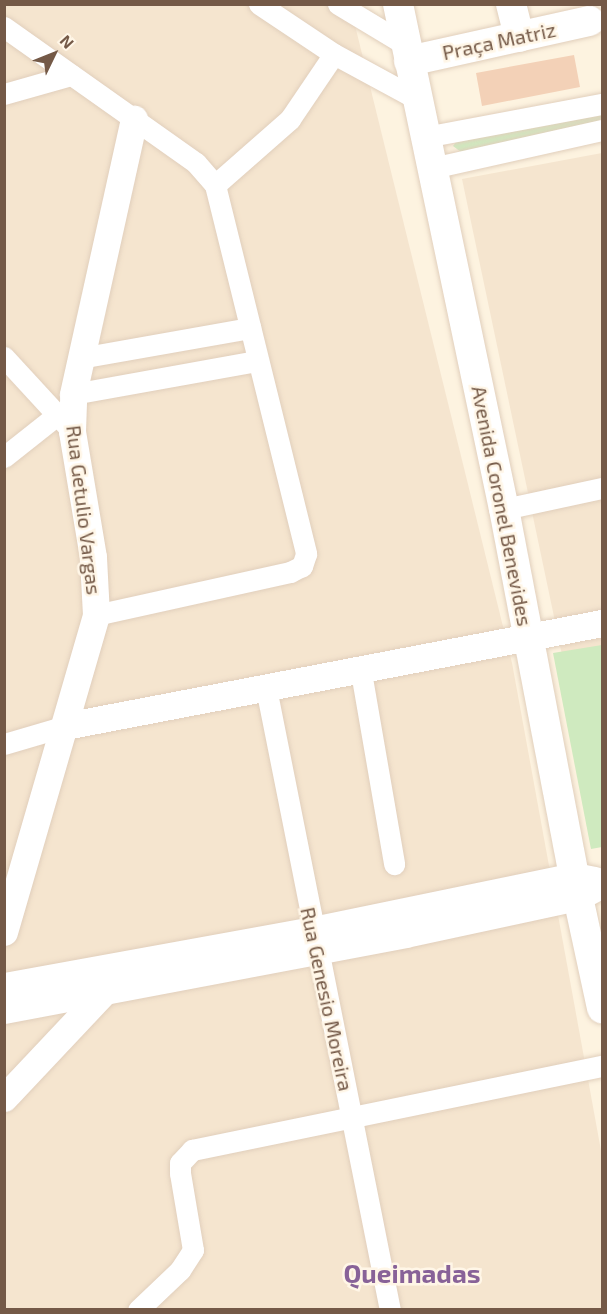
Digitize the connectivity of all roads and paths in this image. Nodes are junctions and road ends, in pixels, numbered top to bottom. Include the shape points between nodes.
1 (259, 4) edge
2 (338, 4) edge
3 (398, 4) edge
4 (512, 4) edge
5 (590, 22) edge
6 (4, 27) edge
7 (519, 37) junction
8 (408, 53) junction
9 (334, 54) junction
10 (71, 75) junction
11 (4, 94) edge
12 (417, 99) junction
13 (603, 104) edge
14 (134, 119) junction
15 (603, 130) edge
16 (425, 137) junction
17 (432, 168) junction
18 (215, 184) junction
19 (250, 328) junction
20 (4, 357) edge
21 (80, 358) junction
22 (257, 361) junction
23 (67, 413) junction
24 (4, 457) edge
25 (603, 488) edge
26 (504, 509) junction
27 (96, 615) junction
28 (603, 623) edge
29 (528, 637) junction
30 (361, 672) junction
31 (266, 688) junction
32 (65, 726) junction
33 (4, 744) edge
34 (394, 864) dead end
35 (589, 885) edge
36 (4, 932) edge
37 (315, 941) junction
38 (4, 986) edge
39 (102, 994) junction
40 (603, 1008) edge
41 (4, 1010) edge
42 (603, 1066) edge
43 (4, 1098) edge
44 (352, 1118) junction
45 (138, 1310) edge
46 (390, 1310) edge

1 - 9 street
2 - 8 street
3 - 8 main road, Avenida Coronel Benevides
4 - 7 main road
5 - 7 main road, Praça Matriz
6 - 10 street
7 - 8 main road, Praça Matriz
8 - 12 main road, Avenida Coronel Benevides
9 - 12 street
9 - 18 street via 290,119
10 - 11 street
10 - 14 street
12 - 16 main road, Avenida Coronel Benevides
13 - 16 street
14 - 18 street via 196,163
14 - 21 street, Rua Getulio Vargas
15 - 17 street
16 - 17 main road, Avenida Coronel Benevides
17 - 26 main road, Avenida Coronel Benevides
18 - 19 street
19 - 21 street
19 - 22 street
20 - 23 street
21 - 23 street, Rua Getulio Vargas
22 - 23 street
22 - 27 street via 305,562 290,572
23 - 24 street
23 - 27 street, Rua Getulio Vargas via 93,557
25 - 26 street
26 - 29 main road, Avenida Coronel Benevides
27 - 32 street, Rua Getulio Vargas
28 - 29 street
29 - 30 street
29 - 35 main road, Avenida Coronel Benevides
30 - 31 street
30 - 34 street
31 - 32 street
31 - 37 street, Rua Genesio Moreira
32 - 33 street
32 - 36 street, Rua Getulio Vargas
35 - 37 street
35 - 40 main road, Avenida Coronel Benevides
37 - 38 street
37 - 39 street
37 - 44 street, Rua Genesio Moreira
39 - 41 street
39 - 43 street
42 - 44 street
44 - 45 street via 192,1150 180,1163 180,1173 194,1250 180,1270
44 - 46 street, Rua Genesio Moreira

